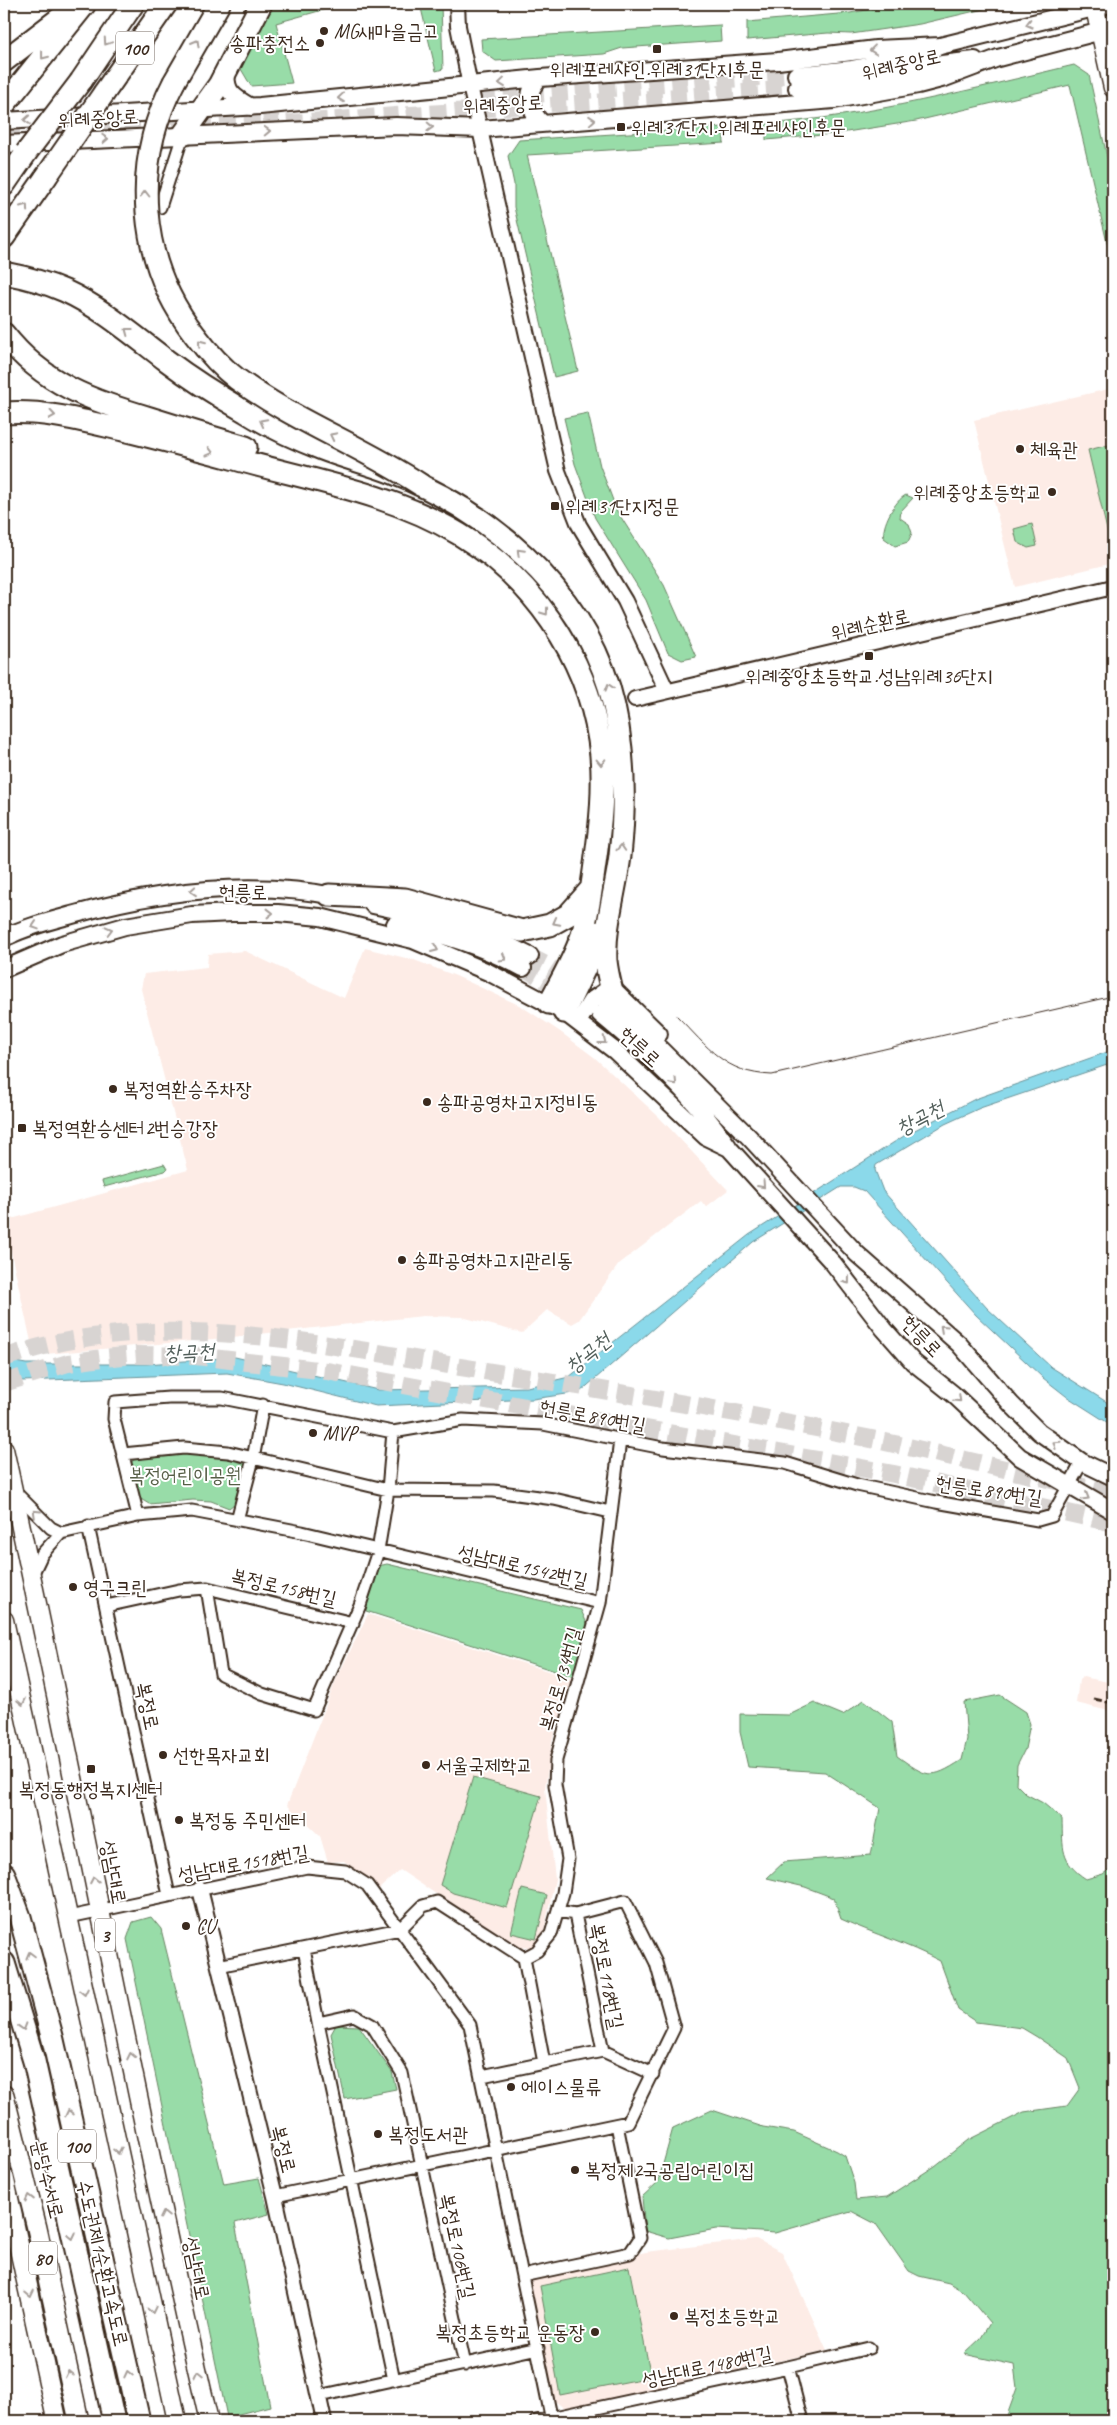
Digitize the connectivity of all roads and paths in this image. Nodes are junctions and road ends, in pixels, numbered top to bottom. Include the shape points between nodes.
1 (77, 4) edge
2 (85, 4) edge
3 (133, 4) edge
4 (166, 4) edge
5 (219, 4) edge
6 (261, 4) edge
7 (457, 4) edge
8 (1100, 5) edge
9 (1107, 30) edge
10 (940, 46) junction
11 (998, 58) junction
12 (4, 61) edge
13 (227, 70) junction
14 (540, 78) junction
15 (470, 86) junction
16 (1113, 88) edge
17 (4, 105) edge
18 (251, 107) junction
19 (202, 108) junction
20 (4, 121) edge
21 (543, 124) junction
22 (481, 129) junction
23 (183, 135) junction
24 (4, 144) edge
25 (5, 182) edge
26 (160, 207) dead end
27 (4, 237) edge
28 (4, 273) edge
29 (4, 334) edge
30 (4, 413) edge
31 (421, 485) junction
32 (426, 517) junction
33 (1113, 587) edge
34 (667, 691) junction
35 (635, 699) dead end
36 (591, 889) junction
37 (329, 895) junction
38 (612, 896) junction
39 (320, 917) junction
40 (6, 936) edge
41 (4, 969) edge
42 (605, 1001) junction
43 (564, 1012) junction
44 (730, 1148) junction
45 (263, 1406) junction
46 (393, 1432) junction
47 (620, 1440) junction
48 (4, 1449) edge
49 (123, 1454) junction
50 (253, 1459) junction
51 (1082, 1462) junction
52 (1113, 1477) edge
53 (1068, 1487) junction
54 (388, 1490) junction
55 (13, 1491) junction
56 (1113, 1511) edge
57 (610, 1512) junction
58 (138, 1516) junction
59 (237, 1520) junction
60 (88, 1526) junction
61 (61, 1534) junction
62 (378, 1551) junction
63 (32, 1575) junction
64 (207, 1588) junction
65 (600, 1603) junction
66 (106, 1606) junction
67 (4, 1620) edge
68 (353, 1623) junction
69 (4, 1874) edge
70 (200, 1889) junction
71 (169, 1895) junction
72 (100, 1911) junction
73 (558, 1911) junction
74 (575, 1914) junction
75 (69, 1917) junction
76 (400, 1929) junction
77 (304, 1949) junction
78 (524, 1958) junction
79 (4, 1963) edge
80 (218, 1966) junction
81 (318, 2023) junction
82 (603, 2051) junction
83 (544, 2063) junction
84 (653, 2074) junction
85 (482, 2076) junction
86 (4, 2095) edge
87 (618, 2125) junction
88 (496, 2149) junction
89 (422, 2165) junction
90 (4, 2178) edge
91 (351, 2180) junction
92 (275, 2196) junction
93 (522, 2276) junction
94 (538, 2348) junction
95 (870, 2348) dead end
96 (465, 2365) junction
97 (788, 2367) junction
98 (394, 2380) junction
99 (319, 2396) junction
100 (552, 2420) edge
101 (57, 2421) edge
102 (79, 2421) edge
103 (114, 2421) edge
104 (139, 2421) edge
105 (176, 2421) edge
106 (209, 2421) edge
107 (324, 2421) edge
108 (536, 2421) edge
109 (802, 2421) edge

1 - 12 highway
2 -> 17 highway
3 -> 25 highway, 100, bridge via 81,81
27 -> 4 highway, 100, bridge
31 -> 5 highway, bridge via 294,416 236,378 212,356 173,303 162,280 149,236 145,184 155,127 174,82
6 - 13 highway
7 - 15 street
8 - 9 main road
8 -> 10 main road, 위례중앙로
9 - 11 main road, 위례중앙로
9 - 16 main road
10 - 11 main road, 위례중앙로 via 904,60 796,82 854,82 942,64
10 -> 14 main road, 위례중앙로
21 -> 11 main road, 위례중앙로 via 834,100 918,85
13 - 18 main road via 229,91
13 - 19 highway
14 -> 15 main road, 위례중앙로
14 - 21 main road via 530,97 532,111
15 -> 18 main road, 위례중앙로
15 - 22 street
18 - 19 main road, 위례중앙로
19 -> 20 main road, 위례중앙로
19 - 23 highway
21 - 22 main road, 위례중앙로
23 -> 22 main road, 위례중앙로 via 396,126
22 - 34 street via 564,490 579,525 625,601
24 -> 23 main road, 위례중앙로
23 - 26 street
31 -> 28 highway, bridge via 279,430 209,390 85,301 46,283
29 - 32 highway via 39,370 82,395 357,483 401,501
30 -> 32 highway via 68,417 150,437 385,500
38 -> 31 highway via 620,854 622,755 612,700 597,657 565,602 519,550 482,521
32 -> 36 highway via 474,544 520,583 548,616 572,657 593,715 601,756 600,821
33 - 34 street, 위례순환로
34 - 35 street, 위례순환로
36 -> 37 highway via 568,915 550,926 522,930 405,900
36 - 43 highway via 582,934 572,962
39 -> 37 main road, 헌릉로 via 377,921 447,936 526,962 503,943 438,919
37 -> 40 main road, 헌릉로 via 273,890 183,892 96,908
38 - 42 highway
38 - 43 highway via 587,964
41 -> 39 main road, 헌릉로 via 87,936 159,919 232,913
39 -> 43 main road, 헌릉로 via 413,940 488,972
42 - 43 main road via 591,1001
42 -> 44 main road via 655,1062 710,1119
51 -> 42 main road, 헌릉로 via 1039,1432 959,1344 834,1230 749,1137 720,1096
43 -> 44 main road, 헌릉로 via 615,1051 706,1137
44 -> 53 main road, 헌릉로 via 833,1263 913,1362 953,1394 1020,1457
45 - 46 street, 헌릉로890번길
45 - 49 street, 헌릉로890번길 via 222,1398 115,1402 114,1419
45 - 50 street
46 - 47 street, 헌릉로890번길 via 463,1420 543,1424
46 - 54 street
47 - 53 street, 헌릉로890번길 via 785,1463 857,1485 1038,1520 1052,1516
47 - 57 street, 성남대로1542번길
48 - 55 main road, 성남대로 / 3
49 - 50 street via 184,1448 228,1452
49 - 58 street, 헌릉로890번길
50 - 54 street
50 - 59 street
51 - 52 main road, 헌릉로
51 - 53 street, 헌릉로890번길
53 -> 56 main road, 헌릉로
54 - 57 street via 494,1491 554,1499
54 - 62 street
61 -> 55 street
55 - 63 main road, 성남대로 / 3
57 - 65 street, 성남대로1542번길
58 - 59 street, 성남대로1542번길 via 192,1511
58 - 60 street, 성남대로1542번길
59 - 62 street, 성남대로1542번길
60 - 61 street, 성남대로1542번길
60 - 66 street, 복정로
61 - 63 street via 42,1554
62 - 65 street, 성남대로1542번길
62 - 68 street, 복정로158번길
72 -> 63 main road, 성남대로 / 3
64 - 66 street, 복정로158번길 via 179,1590
64 - 68 street, 복정로158번길
64 - 68 street, 복정로158번길 via 221,1674 262,1694 314,1710
65 - 73 street, 복정로134번길 via 556,1760 555,1785 568,1859
66 - 71 street, 복정로
67 -> 75 main road, 3
104 -> 69 highway, 수도권제1순환고속도로 / 100 via 53,2040 20,1918
70 - 71 street, 성남대로1518번길
70 - 76 street, 성남대로1518번길 via 307,1867 345,1870 367,1885
70 - 80 street, 복정로
71 - 72 street, 성남대로1518번길
72 - 75 street, 성남대로1518번길
106 -> 72 main road, 성남대로 / 3
73 - 74 street, 복정로118번길
73 - 78 street, 복정로134번길 via 551,1934 537,1951
74 - 82 street, 복정로118번길
74 - 84 street, 복정로118번길 via 625,1901 651,1954 674,2028
75 -> 105 main road, 3
76 - 77 street
76 - 78 street via 423,1906 437,1902
76 - 85 street via 470,2025
77 - 80 street
77 - 81 street
78 - 83 street
79 -> 103 highway, 수도권제1순환고속도로 / 100 via 34,2061
80 - 92 street, 복정로
81 - 89 street via 354,2015 372,2025 402,2073
81 - 91 street
82 - 83 street
82 - 84 street, 복정로118번길
83 - 85 street
84 - 87 street, 복정로118번길 via 628,2122
85 - 88 street
102 -> 86 highway, 분당수서로 / 80
87 - 88 street
87 - 93 street via 640,2238 630,2253
88 - 89 street
88 - 93 street
89 - 91 street
89 - 96 street, 복정로106번길
90 -> 101 highway, 80
91 - 92 street
91 - 98 street
92 - 99 street, 복정로
93 - 94 street
94 - 96 street
94 - 100 street
95 - 97 street, 성남대로1480번길
96 - 98 street
97 - 100 street, 성남대로1480번길
97 - 109 street
98 - 99 street
99 - 107 street, 복정로
100 - 108 street, 성남대로1480번길

